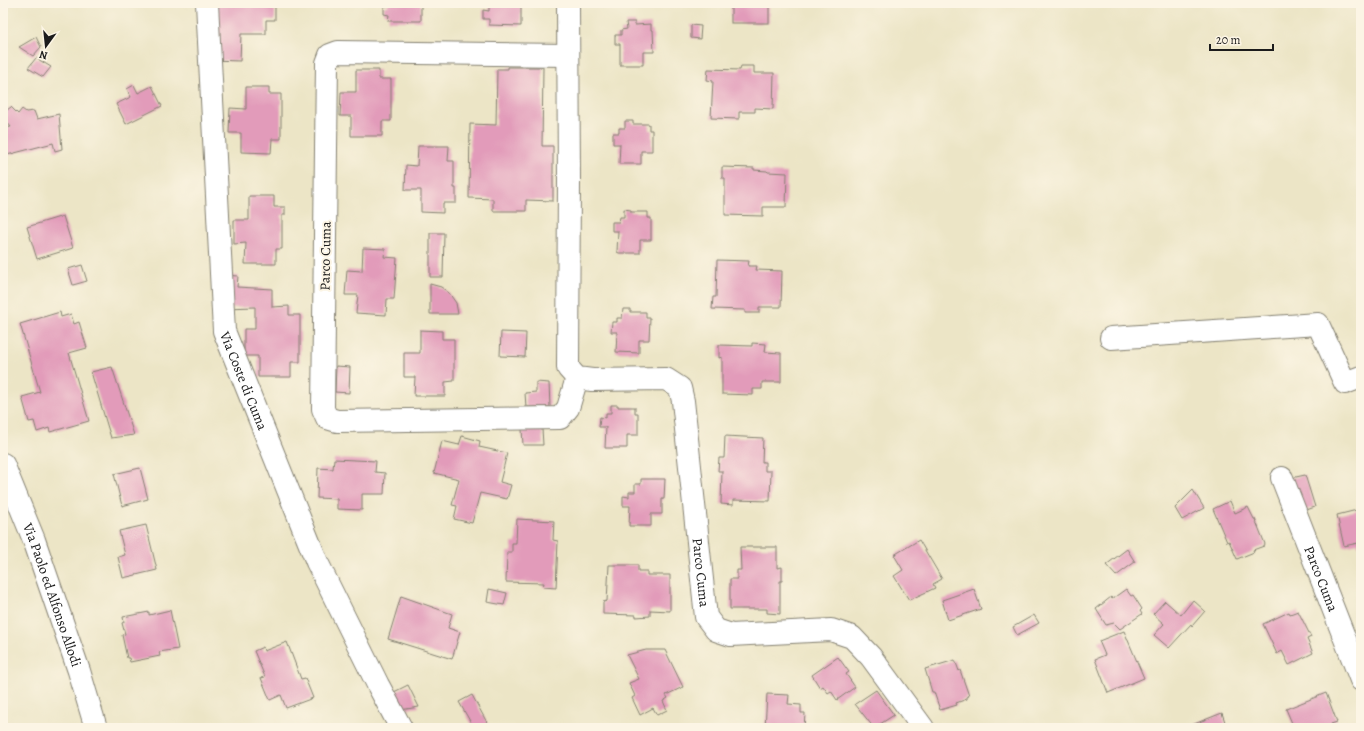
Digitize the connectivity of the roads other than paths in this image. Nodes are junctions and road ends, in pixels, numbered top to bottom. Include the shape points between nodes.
1 (207, 3) edge
2 (568, 3) edge
3 (568, 55) junction
4 (1110, 338) dead end
5 (1361, 376) edge
6 (577, 378) junction
7 (3, 464) edge
8 (1282, 478) dead end
9 (1361, 680) edge
10 (96, 728) edge
11 (401, 728) edge
12 (923, 728) edge

1 - 11 street, Via Coste di Cuma via 224,331 317,562
2 - 3 street
3 - 6 street via 568,368
3 - 6 street, Parco Cuma via 338,52 330,55 327,64 323,409 327,418 337,421 560,418 568,408
4 - 5 street via 1318,324 1345,383
6 - 12 street, Parco Cuma via 666,379 680,388 684,402 706,617 716,630 731,634 831,630 852,638 871,657
7 - 10 street, Via Paolo ed Alfonso Allodi via 34,540
8 - 9 street, Parco Cuma

